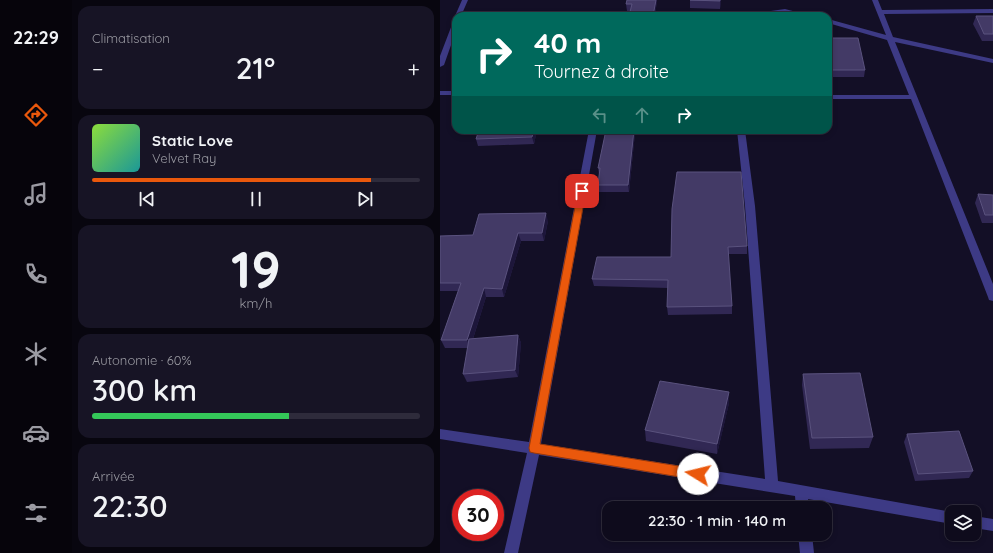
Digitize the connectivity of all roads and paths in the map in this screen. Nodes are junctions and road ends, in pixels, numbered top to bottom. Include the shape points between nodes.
1 (464, 0) edge
2 (875, 0) edge
3 (460, 12) edge
4 (778, 12) edge
5 (790, 12) edge
6 (879, 12) junction
7 (993, 12) edge
8 (832, 22) edge
9 (452, 33) edge
10 (888, 38) junction
11 (993, 61) edge
12 (440, 65) edge
13 (440, 93) edge
14 (452, 93) edge
15 (832, 97) edge
16 (912, 97) junction
17 (592, 134) edge
18 (741, 134) edge
19 (993, 297) edge
20 (440, 434) edge
21 (534, 448) junction
22 (772, 486) junction
23 (801, 491) junction
24 (802, 501) edge
25 (945, 517) edge
26 (981, 523) edge
27 (993, 525) edge
28 (806, 541) edge
29 (511, 553) edge
30 (807, 553) edge

1 - 3 street
2 - 6 street
4 - 5 street
6 - 7 street
6 - 10 street
8 - 10 street
9 - 12 street
10 - 11 street
10 - 16 street
13 - 14 street
15 - 16 street
16 - 19 street
17 - 21 street
18 - 22 street via 750,206
20 - 21 street
21 - 22 street
21 - 29 street
22 - 23 street
23 - 24 street
23 - 25 street
26 - 27 street
28 - 30 street

